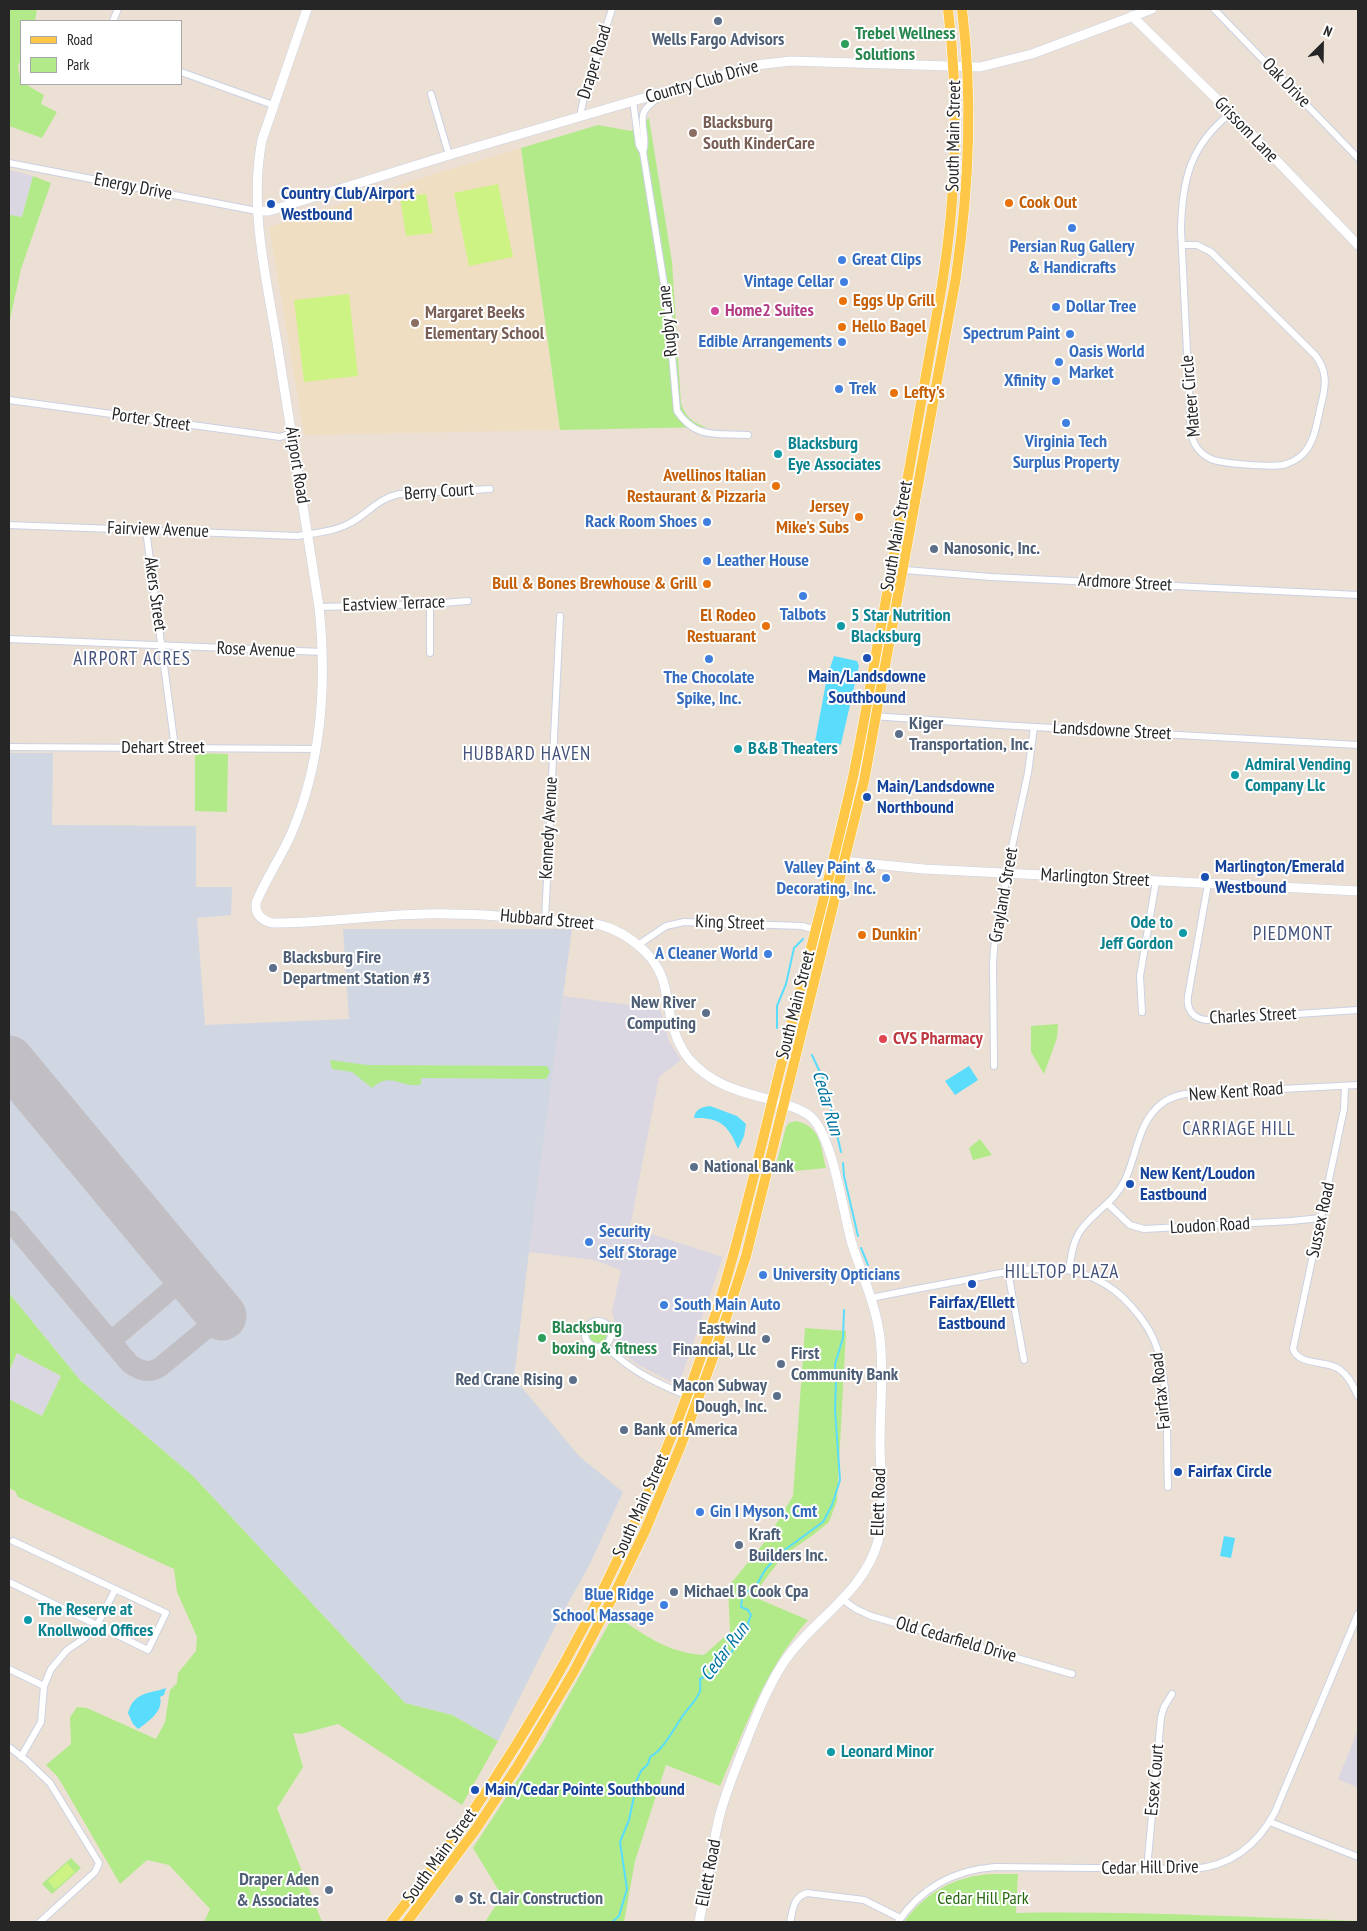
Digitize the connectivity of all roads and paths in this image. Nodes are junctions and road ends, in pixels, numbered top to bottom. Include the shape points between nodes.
1 (307, 9) edge
2 (612, 9) edge
3 (948, 9) edge
4 (962, 9) edge
5 (1152, 9) edge
6 (1214, 9) edge
7 (1132, 16) junction
8 (954, 66) junction
9 (967, 66) junction
10 (182, 72) edge
11 (668, 91) junction
12 (431, 94) dead end
13 (633, 101) junction
14 (273, 105) junction
15 (1231, 113) junction
16 (580, 116) junction
17 (644, 152) junction
18 (449, 155) junction
19 (1358, 158) edge
20 (9, 163) edge
21 (257, 211) junction
22 (1182, 245) junction
23 (1358, 245) edge
24 (9, 400) edge
25 (292, 433) junction
26 (748, 435) dead end
27 (490, 488) dead end
28 (9, 524) edge
29 (146, 530) junction
30 (308, 534) junction
31 (892, 569) junction
32 (903, 570) junction
33 (1358, 595) edge
34 (468, 601) dead end
35 (430, 604) junction
36 (320, 607) junction
37 (560, 616) dead end
38 (9, 639) edge
39 (162, 646) junction
40 (323, 652) junction
41 (430, 653) dead end
42 (865, 715) junction
43 (877, 716) junction
44 (1034, 726) junction
45 (1358, 745) edge
46 (9, 747) edge
47 (175, 748) junction
48 (316, 750) junction
49 (833, 857) junction
50 (845, 860) junction
51 (1008, 873) junction
52 (1156, 881) junction
53 (1208, 884) junction
54 (1358, 891) edge
55 (260, 918) joint
56 (545, 920) junction
57 (815, 930) junction
58 (826, 933) junction
59 (638, 945) junction
60 (1358, 1010) edge
61 (1142, 1012) dead end
62 (994, 1066) dead end
63 (1358, 1085) edge
64 (1345, 1086) junction
65 (772, 1100) junction
66 (784, 1104) junction
67 (1108, 1204) junction
68 (1321, 1218) junction
69 (1069, 1270) junction
70 (1008, 1272) junction
71 (871, 1298) junction
72 (605, 1345) junction
73 (1024, 1360) dead end
74 (687, 1396) junction
75 (1358, 1396) edge
76 (699, 1400) junction
77 (1168, 1487) dead end
78 (13, 1541) dead end
79 (9, 1582) edge
80 (115, 1590) junction
81 (842, 1599) junction
82 (1358, 1614) edge
83 (97, 1625) junction
84 (9, 1669) edge
85 (1072, 1674) dead end
86 (44, 1686) junction
87 (1172, 1694) dead end
88 (9, 1747) edge
89 (21, 1757) junction
90 (507, 1760) junction
91 (517, 1767) junction
92 (1270, 1822) junction
93 (1358, 1857) edge
94 (1148, 1869) junction
95 (899, 1920) edge
96 (40, 1922) edge
97 (391, 1922) edge
98 (407, 1922) edge
99 (699, 1922) edge
100 (790, 1922) edge

1 - 14 street, Airport Road
2 - 16 street, Draper Road
3 - 8 main road, South Main Street
4 - 9 main road, South Main Street
5 - 7 street, Country Club Drive
6 - 19 street, Oak Drive
7 - 9 street, Country Club Drive via 1032,54 992,65
7 - 15 street, Grissom Lane
8 - 9 street, Country Club Drive
8 - 11 street, Country Club Drive via 783,62 738,70
8 - 31 main road, South Main Street via 955,167 948,247
9 - 32 main road, South Main Street via 968,160 960,249
10 - 14 street
11 - 13 street, Country Club Drive
11 - 17 street, Rugby Lane via 644,114
12 - 18 street
13 - 16 street, Country Club Drive
13 - 17 street, Rugby Lane via 639,145
14 - 21 street, Airport Road via 258,162
15 - 22 street, Mateer Circle via 1205,138 1189,168 1181,202
15 - 23 street, Grissom Lane
16 - 18 street, Country Club Drive
17 - 26 street, Rugby Lane via 668,309 677,411 694,430
18 - 21 street, Country Club Drive via 269,211
20 - 21 street, Energy Drive
21 - 25 street, Airport Road
22 - 22 street, Mateer Circle via 1193,442 1204,456 1219,462 1274,466 1291,463 1304,454 1312,441 1326,389 1321,363 1211,252 1197,245
24 - 25 street, Porter Street via 280,438
25 - 30 street, Airport Road
27 - 30 street, Berry Court via 390,496 349,524
28 - 29 street, Fairview Avenue
29 - 30 street, Fairview Avenue
29 - 39 street, Akers Street
30 - 36 street, Airport Road
31 - 32 street, Ardmore Street
31 - 42 main road, South Main Street
32 - 33 street, Ardmore Street
32 - 43 main road, South Main Street
34 - 35 street, Eastview Terrace
35 - 36 street, Eastview Terrace
35 - 41 street
36 - 40 street, Airport Road
37 - 56 street, Kennedy Avenue
38 - 39 street, Rose Avenue
39 - 40 street, Rose Avenue
39 - 47 street, Akers Street
40 - 48 street, Airport Road
42 - 43 street, Landsdowne Street
42 - 49 main road, South Main Street
43 - 44 street, Landsdowne Street
43 - 50 main road, South Main Street
44 - 45 street, Landsdowne Street
44 - 51 street, Grayland Street
46 - 47 street, Dehart Street
47 - 48 street, Dehart Street
48 - 55 street, Airport Road via 295,825 256,903
49 - 50 street, Marlington Street
49 - 57 main road, South Main Street
50 - 51 street, Marlington Street via 924,869
50 - 58 main road, South Main Street
51 - 52 street, Marlington Street
51 - 62 street, Grayland Street via 993,964
52 - 53 street, Marlington Street
52 - 61 street via 1140,976
53 - 54 street, Marlington Street
53 - 60 street, Charles Street via 1188,996 1188,1007 1195,1016 1207,1020
55 - 56 street, Hubbard Street via 273,924 423,914
56 - 59 street, Hubbard Street via 605,926
57 - 58 street, King Street
57 - 59 street, King Street via 802,926 684,922 666,926
57 - 65 main road, South Main Street
58 - 66 main road, South Main Street
59 - 65 street, Hubbard Street via 662,977 673,1029 692,1063 719,1084
63 - 64 street, New Kent Road
64 - 67 street, New Kent Road via 1186,1094 1166,1100 1149,1117 1126,1180
64 - 68 street, Sussex Road via 1344,1109
65 - 66 street, Ellett Road
65 - 74 main road, South Main Street via 722,1292
66 - 71 street, Ellett Road via 807,1114 820,1129
66 - 76 main road, South Main Street via 746,1256
67 - 68 street, Loudon Road via 1130,1225 1144,1229
67 - 69 street, New Kent Road via 1077,1235
68 - 75 street, Sussex Road via 1294,1345 1295,1354 1339,1369
69 - 70 street, Fairfax Road via 1043,1268
69 - 77 street, Fairfax Road via 1100,1281 1121,1296 1140,1316 1156,1344 1164,1386
70 - 71 street, Fairfax Road
70 - 73 street
71 - 81 street, Ellett Road via 882,1360 881,1523 878,1543 870,1562
72 - 72 street via 610,1338 610,1328 603,1321 590,1323 585,1332 587,1341 594,1346
72 - 74 street via 633,1369
74 - 76 street
74 - 90 main road, South Main Street via 634,1526 605,1586 550,1690
76 - 91 main road, South Main Street via 616,1591 573,1674
78 - 80 street
79 - 83 street
80 - 83 street
80 - 83 street via 166,1613 148,1650
81 - 85 street, Old Cedarfield Drive via 871,1616
81 - 99 street, Ellett Road via 791,1651 755,1718 722,1806
82 - 92 street, Cedar Hill Drive
83 - 86 street via 58,1659
84 - 86 street
86 - 89 street via 41,1722
87 - 94 street, Essex Court via 1161,1717
88 - 89 street
89 - 96 street via 50,1783 99,1862 95,1872
90 - 91 main road
90 - 97 main road, South Main Street
91 - 98 main road, South Main Street
92 - 93 street
92 - 94 street, Cedar Hill Drive via 1249,1847 1220,1864 1193,1869
94 - 95 street, Cedar Hill Drive via 975,1869 931,1887 912,1902
95 - 100 street via 864,1900 807,1893 796,1900

